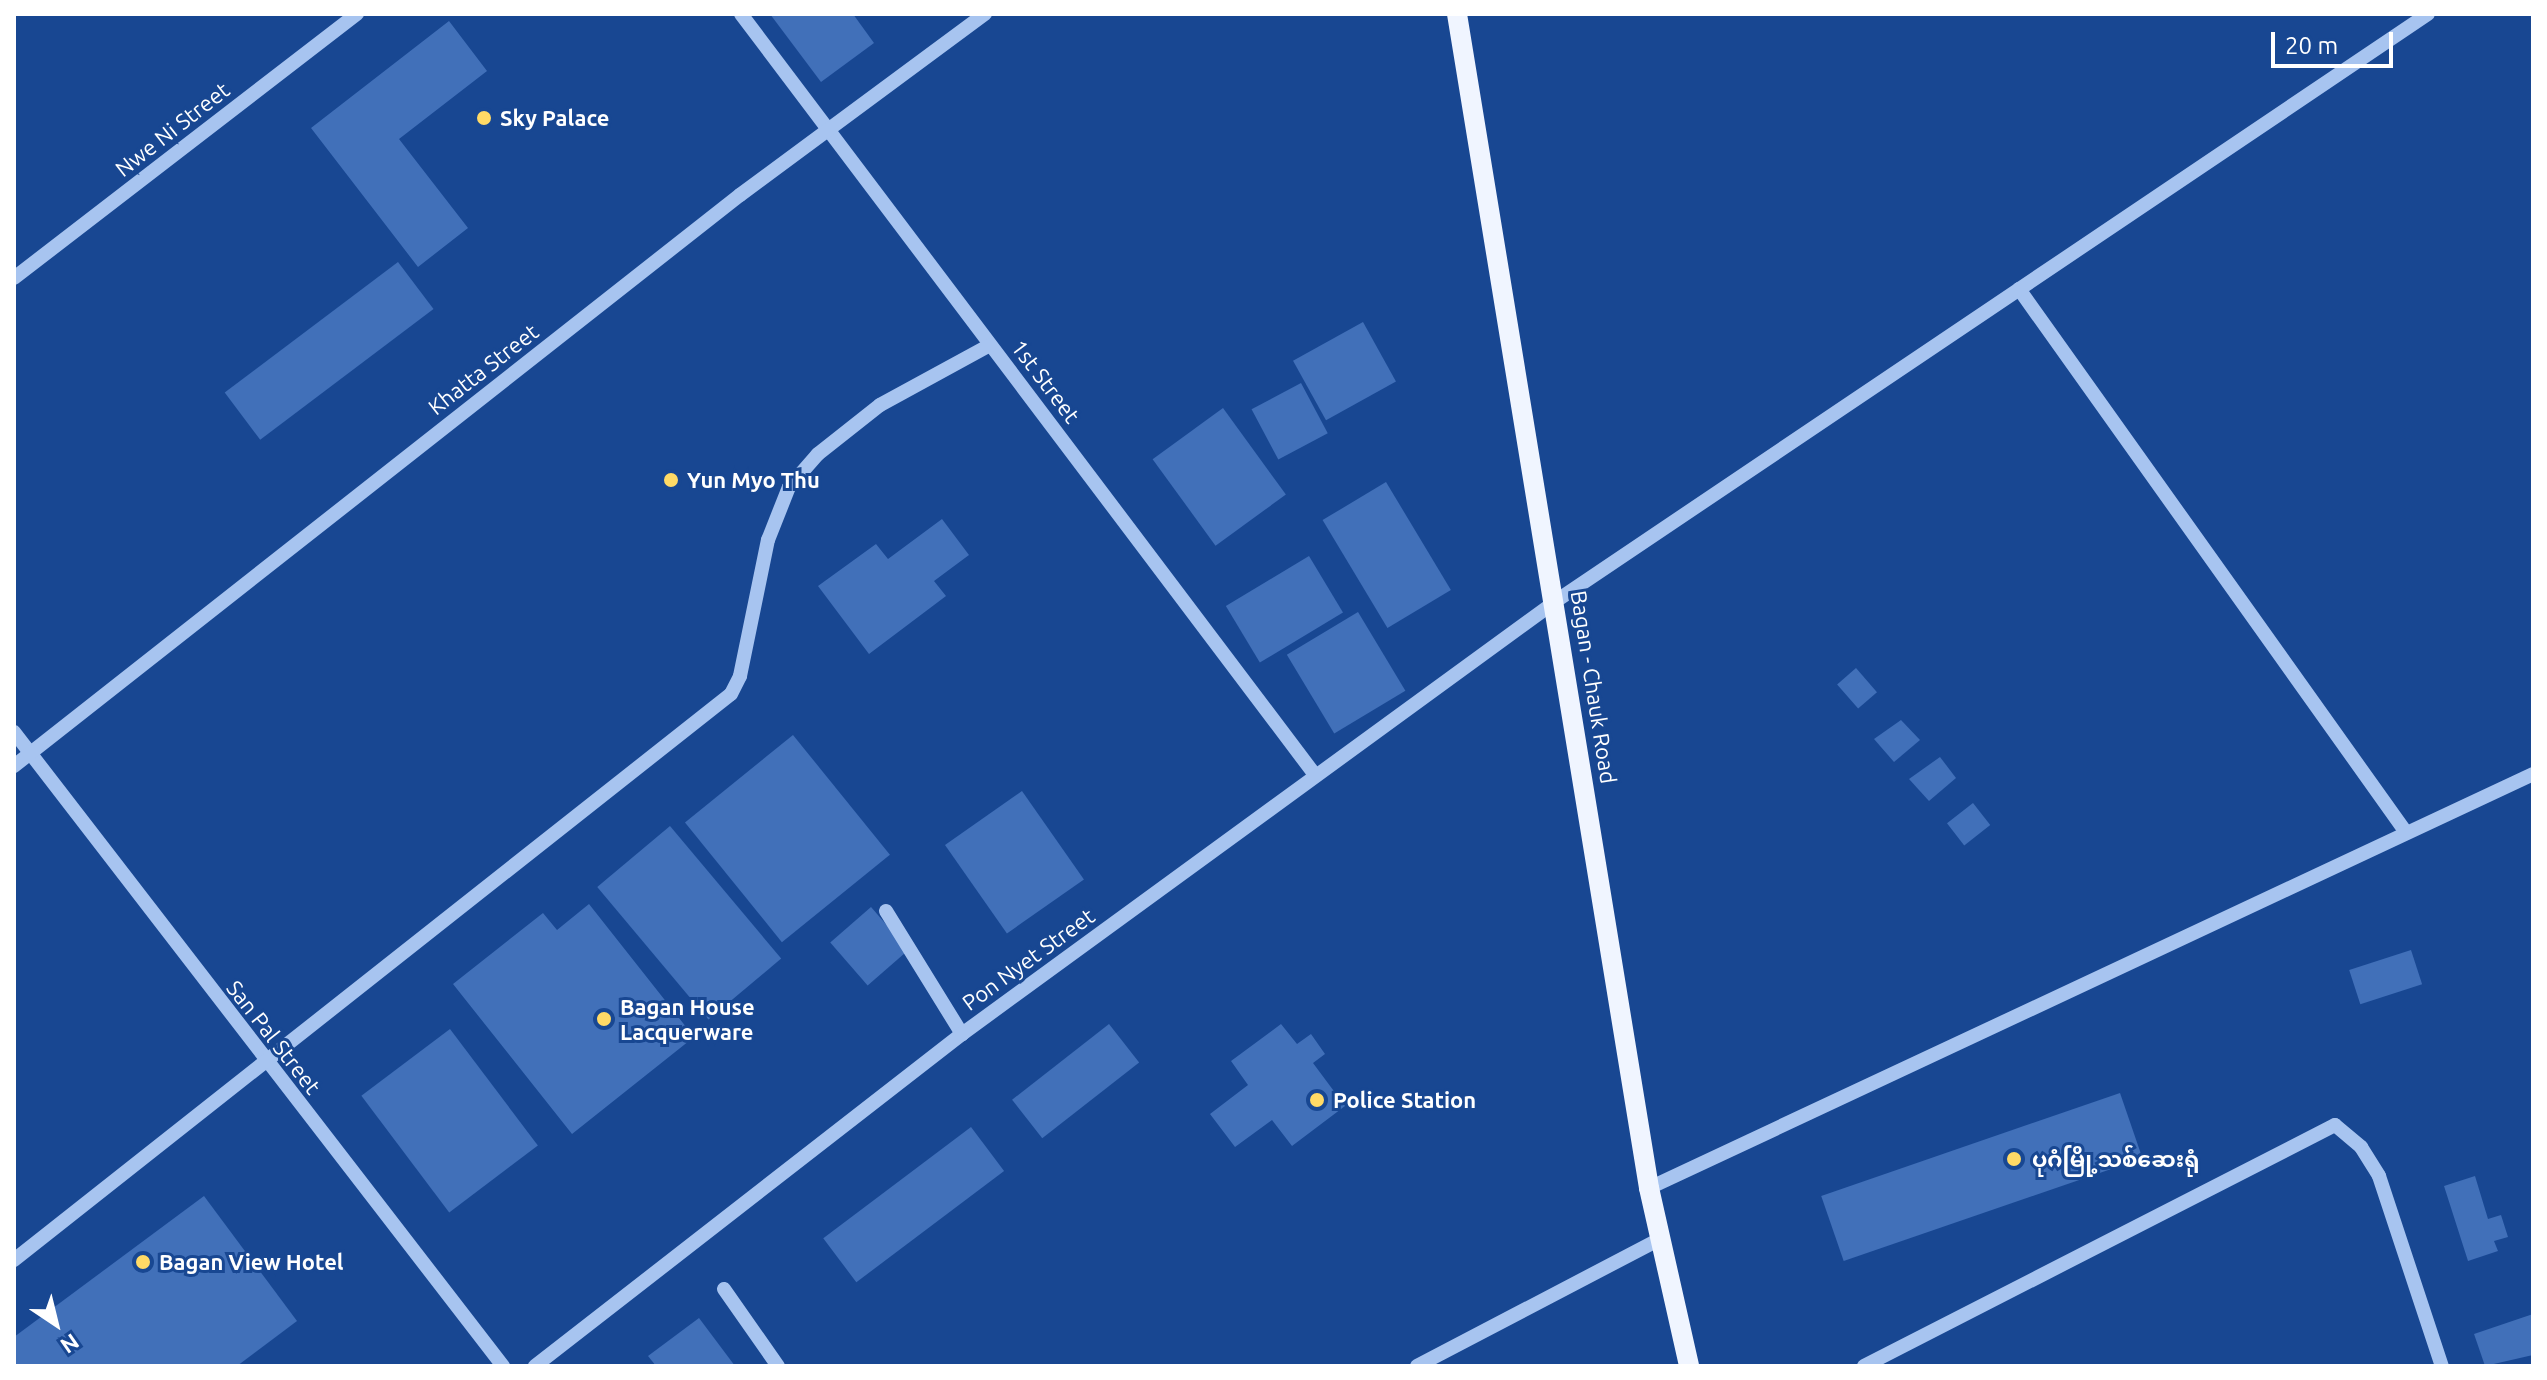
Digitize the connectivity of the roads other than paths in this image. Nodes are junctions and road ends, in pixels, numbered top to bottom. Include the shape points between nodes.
1 (357, 14) edge
2 (741, 14) edge
3 (985, 14) edge
4 (1457, 14) edge
5 (2428, 14) edge
6 (830, 131) junction
7 (14, 278) edge
8 (2019, 289) junction
9 (990, 345) junction
10 (1556, 601) junction
11 (14, 732) edge
12 (30, 753) junction
13 (14, 766) edge
14 (2533, 774) edge
15 (1315, 775) junction
16 (2405, 831) junction
17 (886, 911) dead end
18 (962, 1034) junction
19 (266, 1063) junction
20 (1649, 1188) junction
21 (1658, 1240) junction
22 (14, 1260) edge
23 (724, 1289) dead end
24 (503, 1366) edge
25 (535, 1366) edge
26 (778, 1366) edge
27 (1417, 1366) edge
28 (1689, 1366) edge
29 (1864, 1366) edge
30 (2442, 1366) edge

1 - 7 street, Nwe Ni Street
2 - 6 street, 1st Street
3 - 6 street, Khatta Street
4 - 10 main road, Bagan - Chauk Road
5 - 8 street, Pon Nyet Street
6 - 9 street, 1st Street
6 - 12 street, Khatta Street via 727,205
8 - 10 street, Pon Nyet Street
8 - 16 street
9 - 15 street, 1st Street
9 - 19 street via 880,405 818,454 789,487 768,540 740,676 731,694
10 - 15 street, Pon Nyet Street
10 - 20 main road, Bagan - Chauk Road
11 - 12 street, San Pal Street
12 - 13 street, Khatta Street
12 - 19 street, San Pal Street
14 - 16 street
15 - 18 street, Pon Nyet Street
16 - 20 street
17 - 18 street
18 - 25 street, Pon Nyet Street
19 - 22 street
19 - 24 street, San Pal Street
20 - 21 main road, Bagan - Chauk Road
21 - 27 street
21 - 28 main road, Bagan - Chauk Road
23 - 26 street
29 - 30 street via 2335,1125 2361,1147 2379,1176

